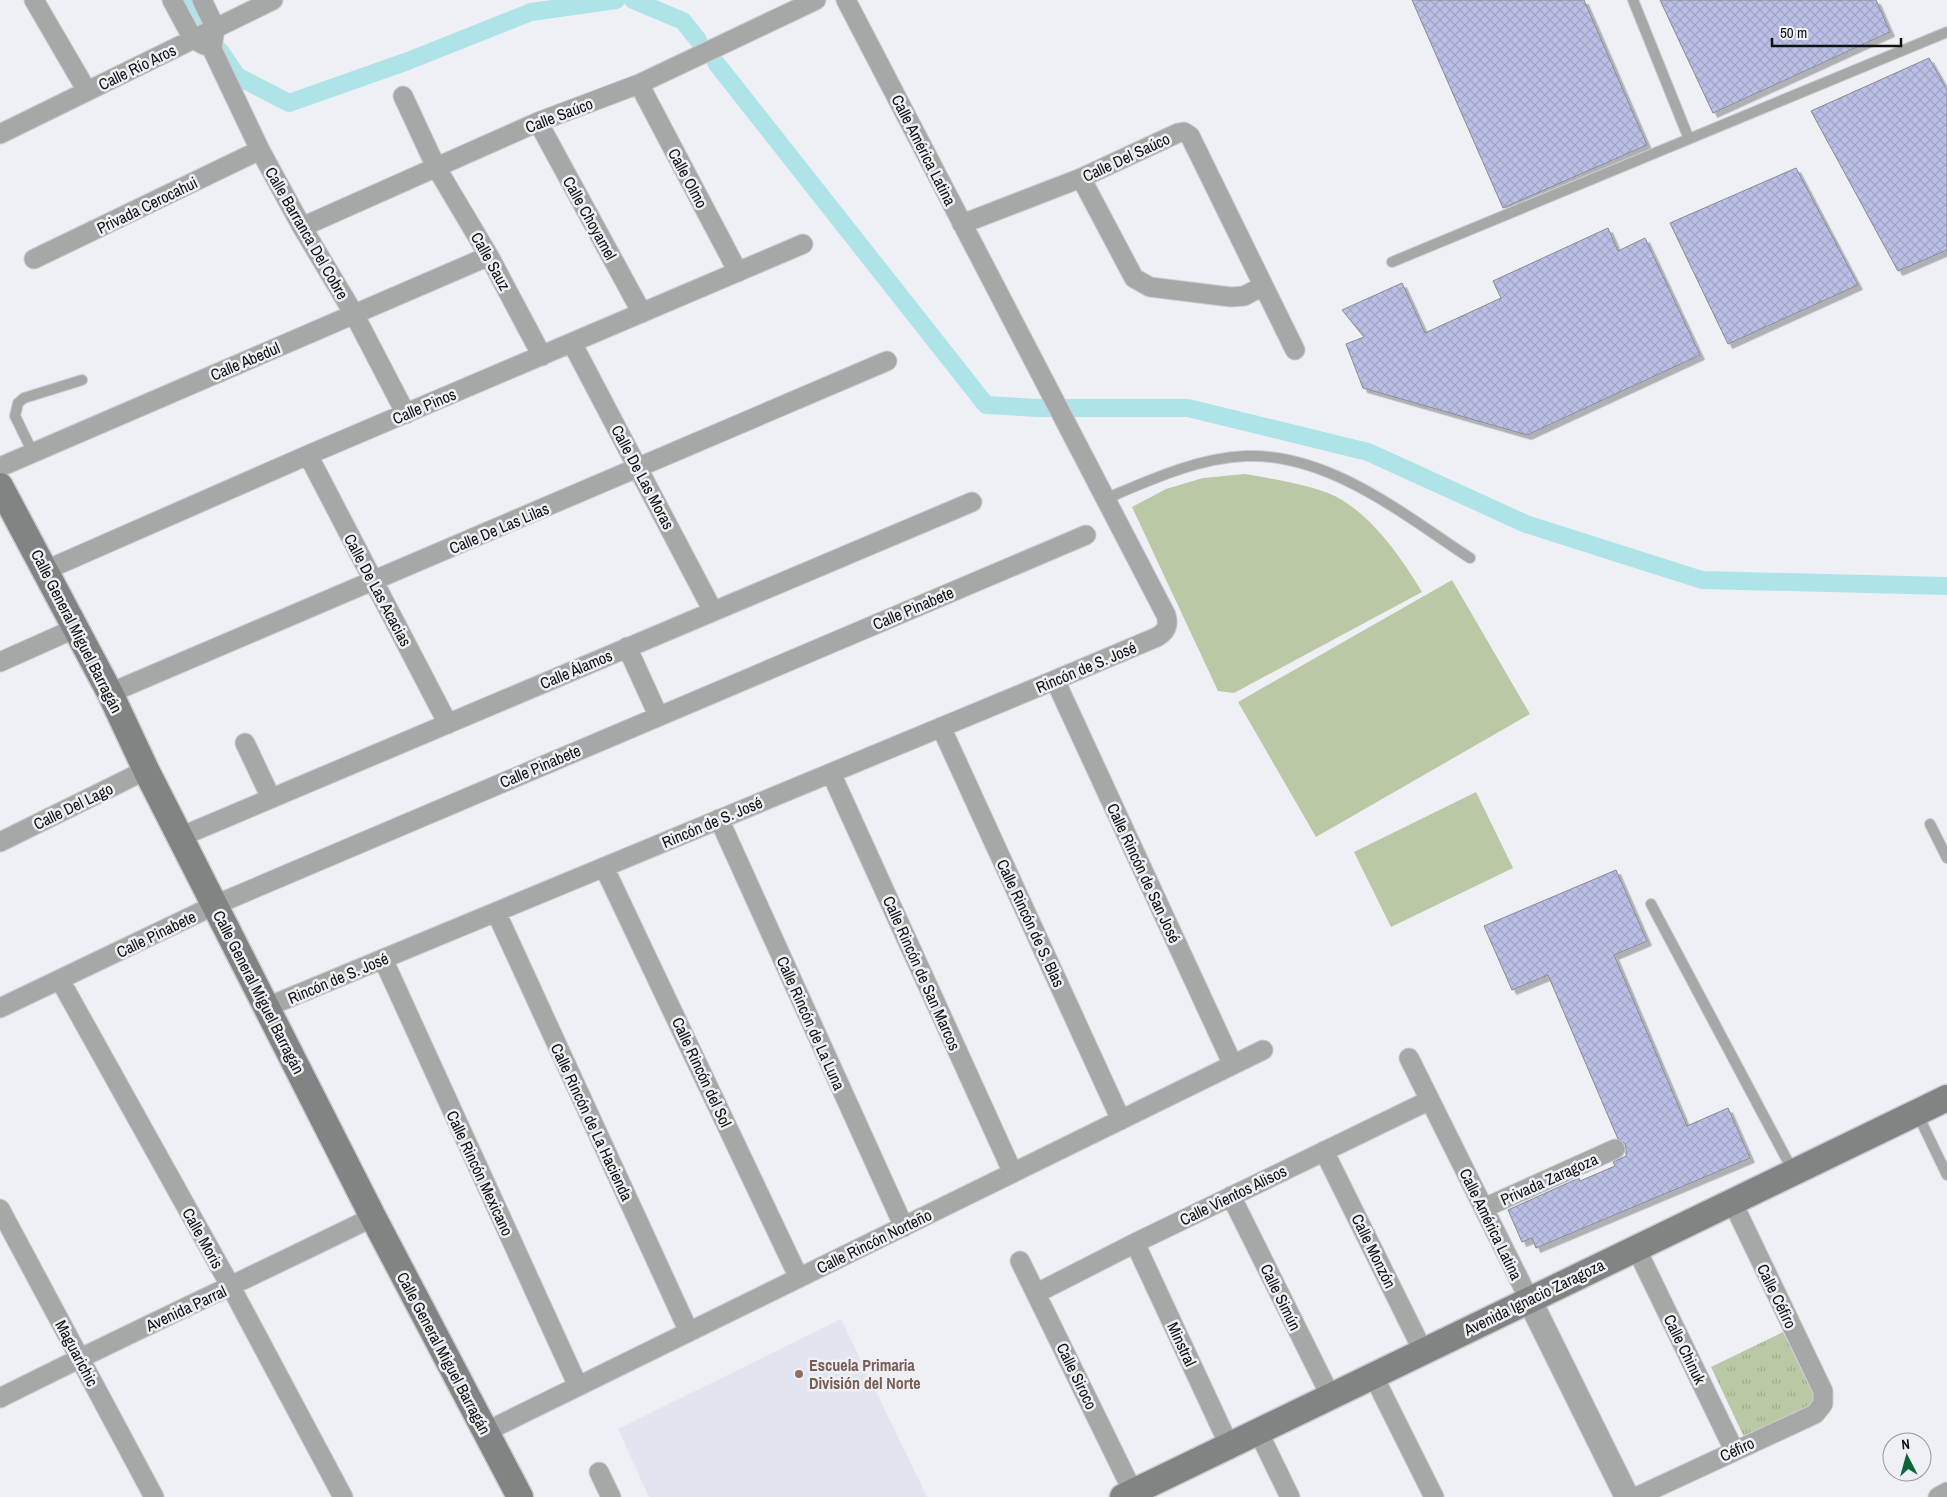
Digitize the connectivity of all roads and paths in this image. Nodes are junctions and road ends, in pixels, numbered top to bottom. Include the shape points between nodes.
1 (34, 0) edge
2 (172, 0) edge
3 (202, 0) edge
4 (273, 0) edge
5 (816, 0) edge
6 (846, 0) edge
7 (1633, 0) edge
8 (215, 27) junction
9 (1947, 32) edge
10 (193, 39) junction
11 (212, 49) junction
12 (638, 84) junction
13 (87, 91) junction
14 (403, 96) dead end
15 (538, 122) junction
16 (0, 134) edge
17 (1688, 139) junction
18 (260, 150) junction
19 (436, 167) junction
20 (1081, 178) junction
21 (962, 224) junction
22 (302, 227) junction
23 (803, 244) dead end
24 (489, 256) junction
25 (34, 259) dead end
26 (1392, 262) dead end
27 (738, 272) junction
28 (1263, 286) junction
29 (642, 313) junction
30 (354, 314) junction
31 (572, 343) junction
32 (1295, 350) dead end
33 (542, 356) junction
34 (887, 361) dead end
35 (82, 380) dead end
36 (406, 414) junction
37 (33, 453) junction
38 (308, 456) junction
39 (0, 467) edge
40 (639, 468) junction
41 (0, 486) edge
42 (1105, 499) junction
43 (972, 502) dead end
44 (1086, 535) dead end
45 (1470, 558) dead end
46 (46, 570) junction
47 (374, 581) junction
48 (713, 611) junction
49 (76, 628) junction
50 (1157, 637) joint
51 (626, 647) junction
52 (0, 662) edge
53 (1055, 680) junction
54 (110, 693) junction
55 (658, 715) junction
56 (448, 724) junction
57 (941, 727) junction
58 (245, 744) dead end
59 (146, 770) junction
60 (831, 773) junction
61 (271, 798) junction
62 (719, 820) junction
63 (1930, 824) dead end
64 (180, 837) junction
65 (0, 842) edge
66 (1947, 858) edge
67 (604, 867) junction
68 (1651, 904) dead end
69 (215, 905) junction
70 (496, 912) junction
71 (383, 959) junction
72 (60, 980) junction
73 (267, 1007) junction
74 (0, 1008) edge
75 (1263, 1050) dead end
76 (1409, 1058) dead end
77 (1233, 1065) junction
78 (1947, 1098) edge
79 (1430, 1100) junction
80 (1917, 1113) junction
81 (1121, 1120) junction
82 (1615, 1149) dead end
83 (1324, 1151) junction
84 (1793, 1172) junction
85 (1014, 1173) junction
86 (1947, 1175) edge
87 (1230, 1196) junction
88 (1732, 1201) junction
89 (1484, 1208) junction
90 (0, 1209) edge
91 (373, 1217) junction
92 (904, 1226) junction
93 (1135, 1243) junction
94 (1636, 1248) junction
95 (1020, 1261) dead end
96 (799, 1278) junction
97 (231, 1287) junction
98 (1037, 1294) junction
99 (1529, 1299) junction
100 (689, 1332) junction
101 (1423, 1351) junction
102 (80, 1358) junction
103 (1373, 1375) junction
104 (578, 1386) junction
105 (1823, 1391) joint
106 (1331, 1397) junction
107 (0, 1398) edge
108 (1258, 1431) junction
109 (485, 1432) junction
110 (1229, 1445) junction
111 (1734, 1450) junction
112 (599, 1472) dead end
113 (1947, 1492) edge
114 (1128, 1494) edge
115 (154, 1497) edge
116 (342, 1497) edge
117 (520, 1497) edge
118 (611, 1497) edge
119 (1290, 1497) edge
120 (1434, 1497) edge
121 (1627, 1497) edge
122 (1636, 1497) edge
123 (1938, 1497) edge

1 - 13 street
2 - 10 street
3 - 8 street
4 - 8 street, Calle Río Aros
5 - 12 street, Calle Saúco
6 - 21 street, Calle América Latina
7 - 17 lane
8 - 10 street, Calle Río Aros
8 - 11 street
9 - 17 lane
10 - 11 street
10 - 13 street, Calle Río Aros
11 - 18 street, Calle Barranca Del Cobre
12 - 15 street, Calle Saúco
12 - 27 street, Calle Olmo
13 - 16 street, Calle Río Aros
14 - 19 street, Calle Sauz
15 - 19 street, Calle Saúco
15 - 29 street, Calle Choyamel
17 - 26 lane
18 - 22 street, Calle Barranca Del Cobre
18 - 25 street, Privada Cerocahui
19 - 22 street, Calle Saúco
19 - 24 street, Calle Sauz
20 - 21 street, Calle Del Saúco
20 - 28 street via 1134,278 1141,284 1231,297 1244,296
20 - 28 street, Calle Del Saúco via 1178,133 1187,134
21 - 42 street, Calle América Latina
22 - 30 street, Calle Barranca Del Cobre
23 - 27 street, Calle Pinos
24 - 30 street, Calle Abedul
24 - 33 street, Calle Sauz
27 - 29 street, Calle Pinos
28 - 32 street
29 - 31 street, Calle Pinos
30 - 36 street, Calle Barranca Del Cobre
30 - 37 street, Calle Abedul
31 - 33 street, Calle Pinos
31 - 40 street, Calle De Las Moras
33 - 36 street, Calle Pinos
34 - 40 street, Calle De Las Lilas
35 - 37 lane via 24,398 18,403 15,416
36 - 38 street, Calle Pinos
37 - 39 street, Calle Abedul
38 - 46 street, Calle Pinos
38 - 47 street, Calle De Las Acacias
40 - 47 street, Calle De Las Lilas
40 - 48 street, Calle De Las Moras
41 - 46 main road, Calle General Miguel Barragán
42 - 45 lane via 1170,472 1213,461 1246,456 1282,459 1317,468 1351,482
42 - 50 street, Calle América Latina via 1166,615 1168,626
43 - 48 street, Calle Álamos
44 - 55 street, Calle Pinabete
46 - 49 main road, Calle General Miguel Barragán
47 - 54 street, Calle De Las Lilas
47 - 56 street, Calle De Las Acacias
48 - 51 street, Calle Álamos
49 - 52 street
49 - 54 main road, Calle General Miguel Barragán
50 - 53 street, Rincón de S. José
51 - 55 street
51 - 56 street, Calle Álamos
53 - 57 street, Rincón de S. José
53 - 77 street, Calle Rincón de San José
54 - 59 main road, Calle General Miguel Barragán
55 - 69 street, Calle Pinabete
56 - 61 street, Calle Álamos
57 - 60 street, Rincón de S. José
57 - 81 street, Calle Rincón de S. Blas
58 - 61 street
59 - 64 main road, Calle General Miguel Barragán
59 - 65 street, Calle Del Lago
60 - 62 street, Rincón de S. José
60 - 85 street, Calle Rincón de San Marcos
61 - 64 street, Calle Álamos
62 - 67 street, Rincón de S. José
62 - 92 street, Calle Rincón de La Luna
63 - 66 lane
64 - 69 main road, Calle General Miguel Barragán
67 - 70 street, Rincón de S. José
67 - 96 street, Calle Rincón del Sol
68 - 84 lane
69 - 72 street, Calle Pinabete
69 - 73 main road, Calle General Miguel Barragán
70 - 71 street, Rincón de S. José
70 - 100 street, Calle Rincón de La Hacienda
71 - 73 street, Rincón de S. José
71 - 104 street, Calle Rincón Mexicano
72 - 74 street, Calle Pinabete
72 - 97 street, Calle Moris
73 - 91 main road, Calle General Miguel Barragán
75 - 77 street, Calle Rincón Norteño
76 - 79 street, Calle América Latina
77 - 81 street, Calle Rincón Norteño
78 - 80 main road, Avenida Ignacio Zaragoza
79 - 83 street, Calle Vientos Alisos
79 - 89 street, Calle América Latina
80 - 84 main road, Avenida Ignacio Zaragoza
80 - 86 lane
81 - 85 street, Calle Rincón Norteño
82 - 89 street, Privada Zaragoza
83 - 87 street, Calle Vientos Alisos
83 - 101 street, Calle Monzón
84 - 88 main road, Avenida Ignacio Zaragoza
85 - 92 street, Calle Rincón Norteño
87 - 93 street, Calle Vientos Alisos
87 - 106 street, Calle Simún
88 - 94 main road, Avenida Ignacio Zaragoza
88 - 105 street, Calle Céfiro
89 - 99 street, Calle América Latina
90 - 102 street, Maguarichic
91 - 97 street, Avenida Parral
91 - 109 main road, Calle General Miguel Barragán
92 - 96 street, Calle Rincón Norteño
93 - 98 street, Calle Vientos Alisos
93 - 110 street, Minstral
94 - 99 main road, Avenida Ignacio Zaragoza
94 - 111 street, Calle Chinuk
95 - 98 street, Calle Siroco
96 - 100 street, Calle Rincón Norteño
97 - 102 street, Avenida Parral
97 - 116 street, Calle Moris
98 - 114 street, Calle Siroco
99 - 101 main road, Avenida Ignacio Zaragoza
99 - 121 street, Calle América Latina
100 - 104 street, Calle Rincón Norteño
101 - 103 main road, Avenida Ignacio Zaragoza
102 - 107 street, Avenida Parral
102 - 115 street, Maguarichic
103 - 106 main road, Avenida Ignacio Zaragoza
103 - 120 street
104 - 109 street, Calle Rincón Norteño
105 - 111 street, Céfiro via 1823,1404 1815,1414
106 - 108 main road, Avenida Ignacio Zaragoza
108 - 110 main road, Avenida Ignacio Zaragoza
108 - 119 street
109 - 117 main road, Calle General Miguel Barragán
110 - 114 main road, Avenida Ignacio Zaragoza
111 - 122 street, Céfiro
112 - 118 street
113 - 123 street

